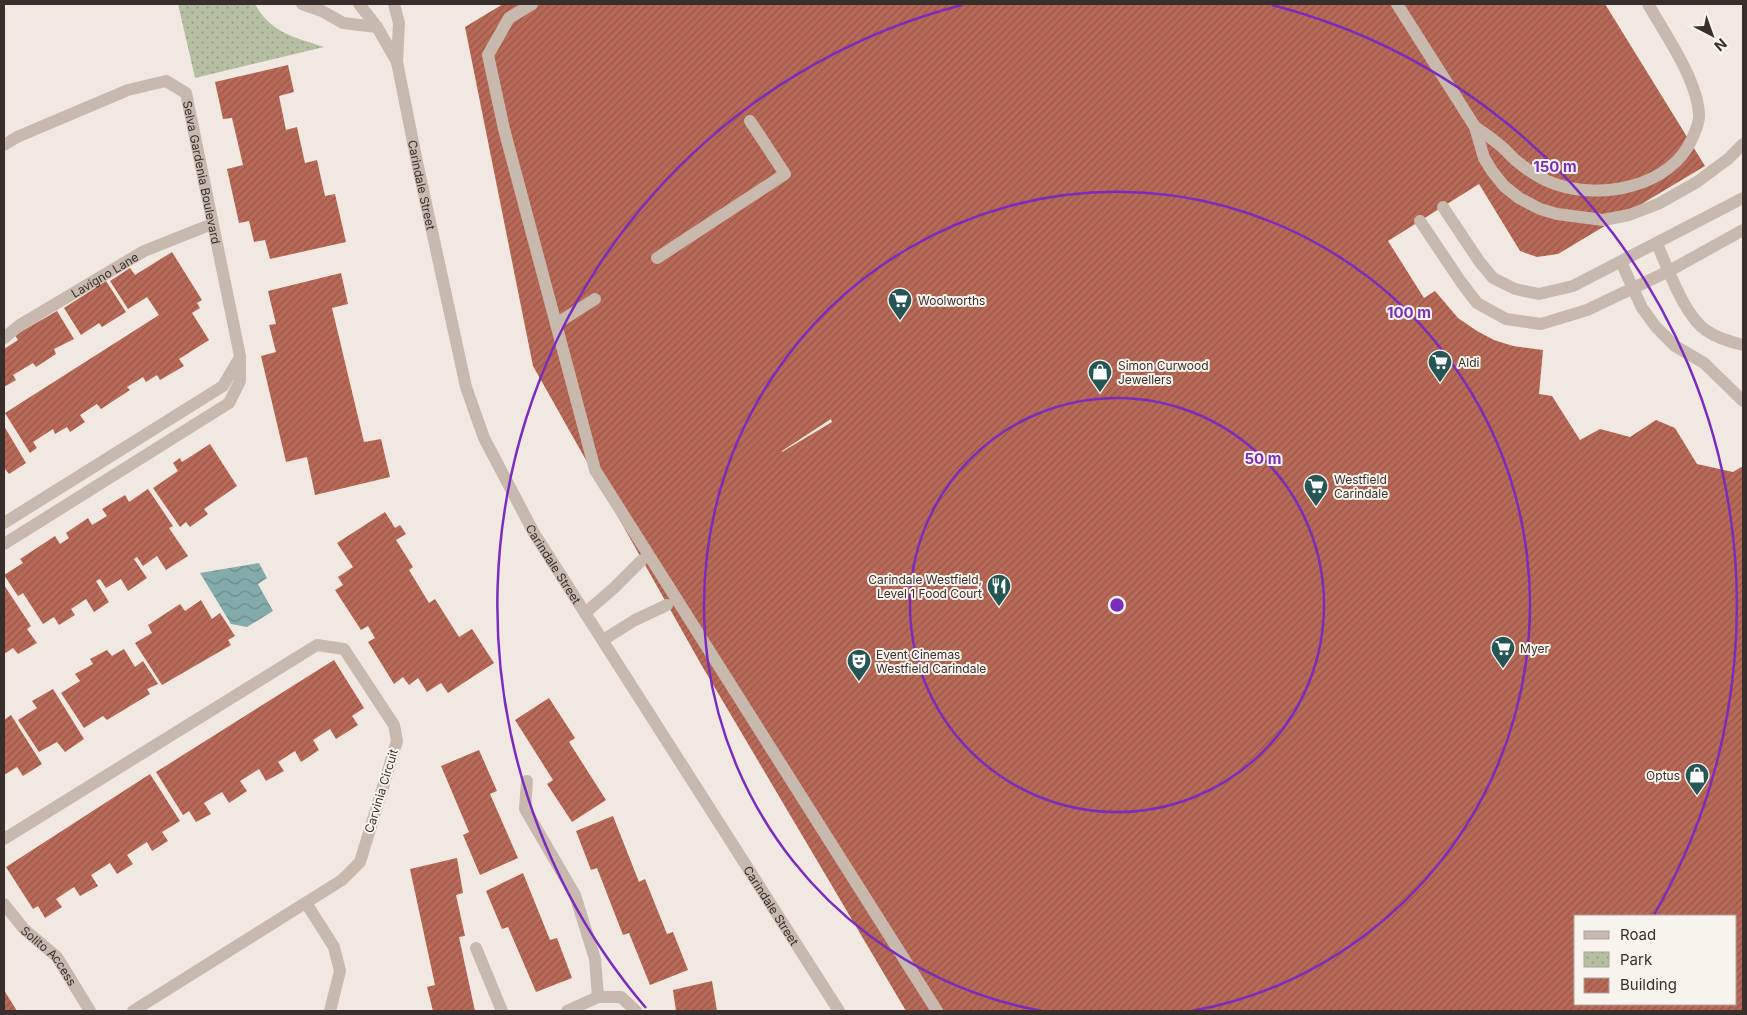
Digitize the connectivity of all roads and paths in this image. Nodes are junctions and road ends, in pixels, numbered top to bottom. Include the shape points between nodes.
1 (302, 4) edge
2 (359, 4) edge
3 (394, 4) edge
4 (532, 4) edge
5 (1398, 4) edge
6 (1648, 4) edge
7 (377, 27) junction
8 (397, 62) junction
9 (750, 121) dead end
10 (1475, 126) junction
11 (4, 144) edge
12 (1743, 144) edge
13 (1742, 196) edge
14 (1444, 207) dead end
15 (1420, 221) dead end
16 (212, 224) junction
17 (1743, 230) edge
18 (1657, 244) junction
19 (657, 258) dead end
20 (1621, 262) junction
21 (1669, 271) junction
22 (1632, 287) junction
23 (594, 299) dead end
24 (556, 324) junction
25 (4, 338) edge
26 (1743, 345) edge
27 (240, 356) junction
28 (1743, 402) edge
29 (4, 523) edge
30 (4, 544) edge
31 (642, 560) dead end
32 (667, 605) dead end
33 (585, 613) junction
34 (603, 640) junction
35 (527, 781) dead end
36 (4, 839) edge
37 (306, 903) junction
38 (4, 904) edge
39 (476, 948) dead end
40 (598, 997) junction
41 (90, 1011) edge
42 (133, 1011) edge
43 (330, 1011) edge
44 (502, 1011) edge
45 (567, 1011) edge
46 (636, 1011) edge
47 (839, 1011) edge
48 (936, 1011) edge

1 - 7 street via 327,13 343,24
2 - 7 street, Carindale Street
3 - 8 street, Carindale Street via 399,23
4 - 24 street via 509,18 488,55 504,129
5 - 10 street
6 - 10 street via 1694,86 1700,116 1688,147 1670,167 1649,180 1624,188 1600,191 1574,188 1555,184 1537,175
7 - 8 street, Carindale Street
8 - 33 street, Carindale Street via 466,387 484,438 530,525
9 - 19 street via 785,174
10 - 12 street via 1484,158 1504,186 1519,198 1557,214 1602,220 1629,215 1658,204 1697,182
11 - 16 street, Selva Gardenia Boulevard via 128,90 166,81 186,93
13 - 18 street
14 - 20 street via 1493,278 1515,289 1539,294 1573,286
15 - 22 street via 1477,303 1506,319 1541,324 1587,310
16 - 25 street, Lavigno Lane via 144,251 20,325
16 - 27 street, Selva Gardenia Boulevard
17 - 21 street
18 - 20 street
18 - 21 street
20 - 22 street
21 - 22 street
21 - 26 street via 1693,319 1707,332
22 - 28 street via 1656,327 1675,346 1704,363
23 - 24 street
24 - 48 street via 595,470
27 - 29 street via 223,386
27 - 30 street, Selva Gardenia Boulevard via 240,382 229,403
31 - 33 street
32 - 34 street
33 - 34 street, Carindale Street
34 - 47 street, Carindale Street
35 - 40 street via 525,810 575,895 595,958
36 - 37 street, Carvinia Circuit via 317,645 344,649 394,725 397,741 360,862 342,880
37 - 42 street, Carvinia Circuit
37 - 43 street via 334,947 340,971
38 - 41 street, Solito Access via 24,929 57,957
39 - 44 street
40 - 45 street
40 - 46 street via 621,997

